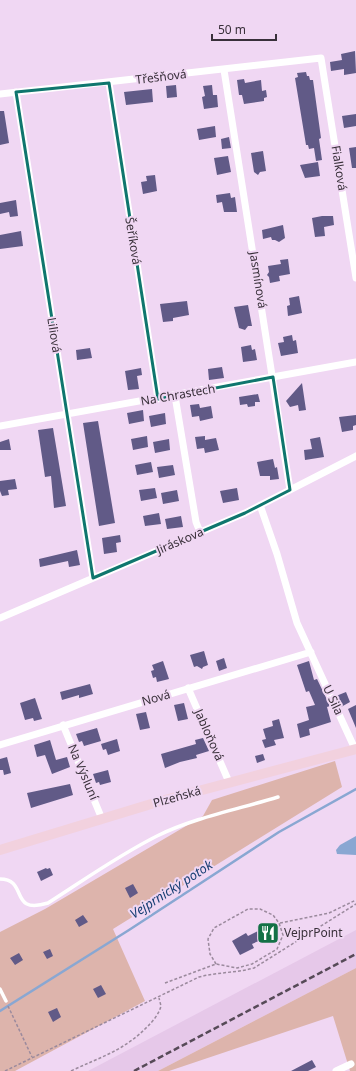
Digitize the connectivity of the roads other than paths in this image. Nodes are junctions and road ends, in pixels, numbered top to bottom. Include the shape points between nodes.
1 (321, 58) joint
2 (224, 70) junction
3 (109, 83) junction
4 (16, 92) junction
5 (0, 94) edge
6 (356, 278) edge
7 (356, 362) edge
8 (273, 378) junction
9 (174, 396) junction
10 (158, 399) junction
11 (67, 415) junction
12 (0, 426) edge
13 (356, 456) edge
14 (290, 490) junction
15 (260, 505) junction
16 (200, 532) junction
17 (92, 578) junction
18 (0, 618) edge
19 (311, 652) junction
20 (188, 688) junction
21 (63, 725) junction
22 (0, 745) edge
23 (355, 749) edge
24 (229, 782) junction
25 (278, 797) dead end
26 (102, 819) junction
27 (0, 850) edge
28 (0, 879) edge
29 (0, 989) edge
30 (6, 1001) dead end
31 (351, 1064) dead end
32 (336, 1071) edge

1 - 2 street, Třešňová
1 - 6 street, Fialková
2 - 3 street, Třešňová
2 - 8 street, Jasmínová
3 - 4 street, Třešňová
3 - 10 street, Šeříková
4 - 5 street, Třešňová
4 - 11 street, Liliová
7 - 8 street, Na Chrastech
8 - 9 street, Na Chrastech
8 - 14 street, Jasmínová
9 - 10 street, Na Chrastech
9 - 16 street via 196,522
10 - 11 street, Na Chrastech
11 - 12 street, Na Chrastech
11 - 17 street, Liliová
13 - 14 street, Jiráskova
14 - 15 street, Jiráskova
15 - 16 street, Jiráskova
15 - 19 street, U Sila via 297,623
16 - 17 street, Jiráskova
17 - 18 street, Jiráskova
19 - 20 street, Nová
19 - 23 street, U Sila
20 - 21 street, Nová
20 - 24 street, Jabloňová
21 - 22 street, Nová
21 - 26 street, Na Výsluní
23 - 24 main road, Plzeňská
24 - 26 main road, Plzeňská
25 - 28 lane via 157,836 42,905 35,907 23,902 15,885 9,880
26 - 27 main road, Plzeňská
29 - 30 lane
31 - 32 street

